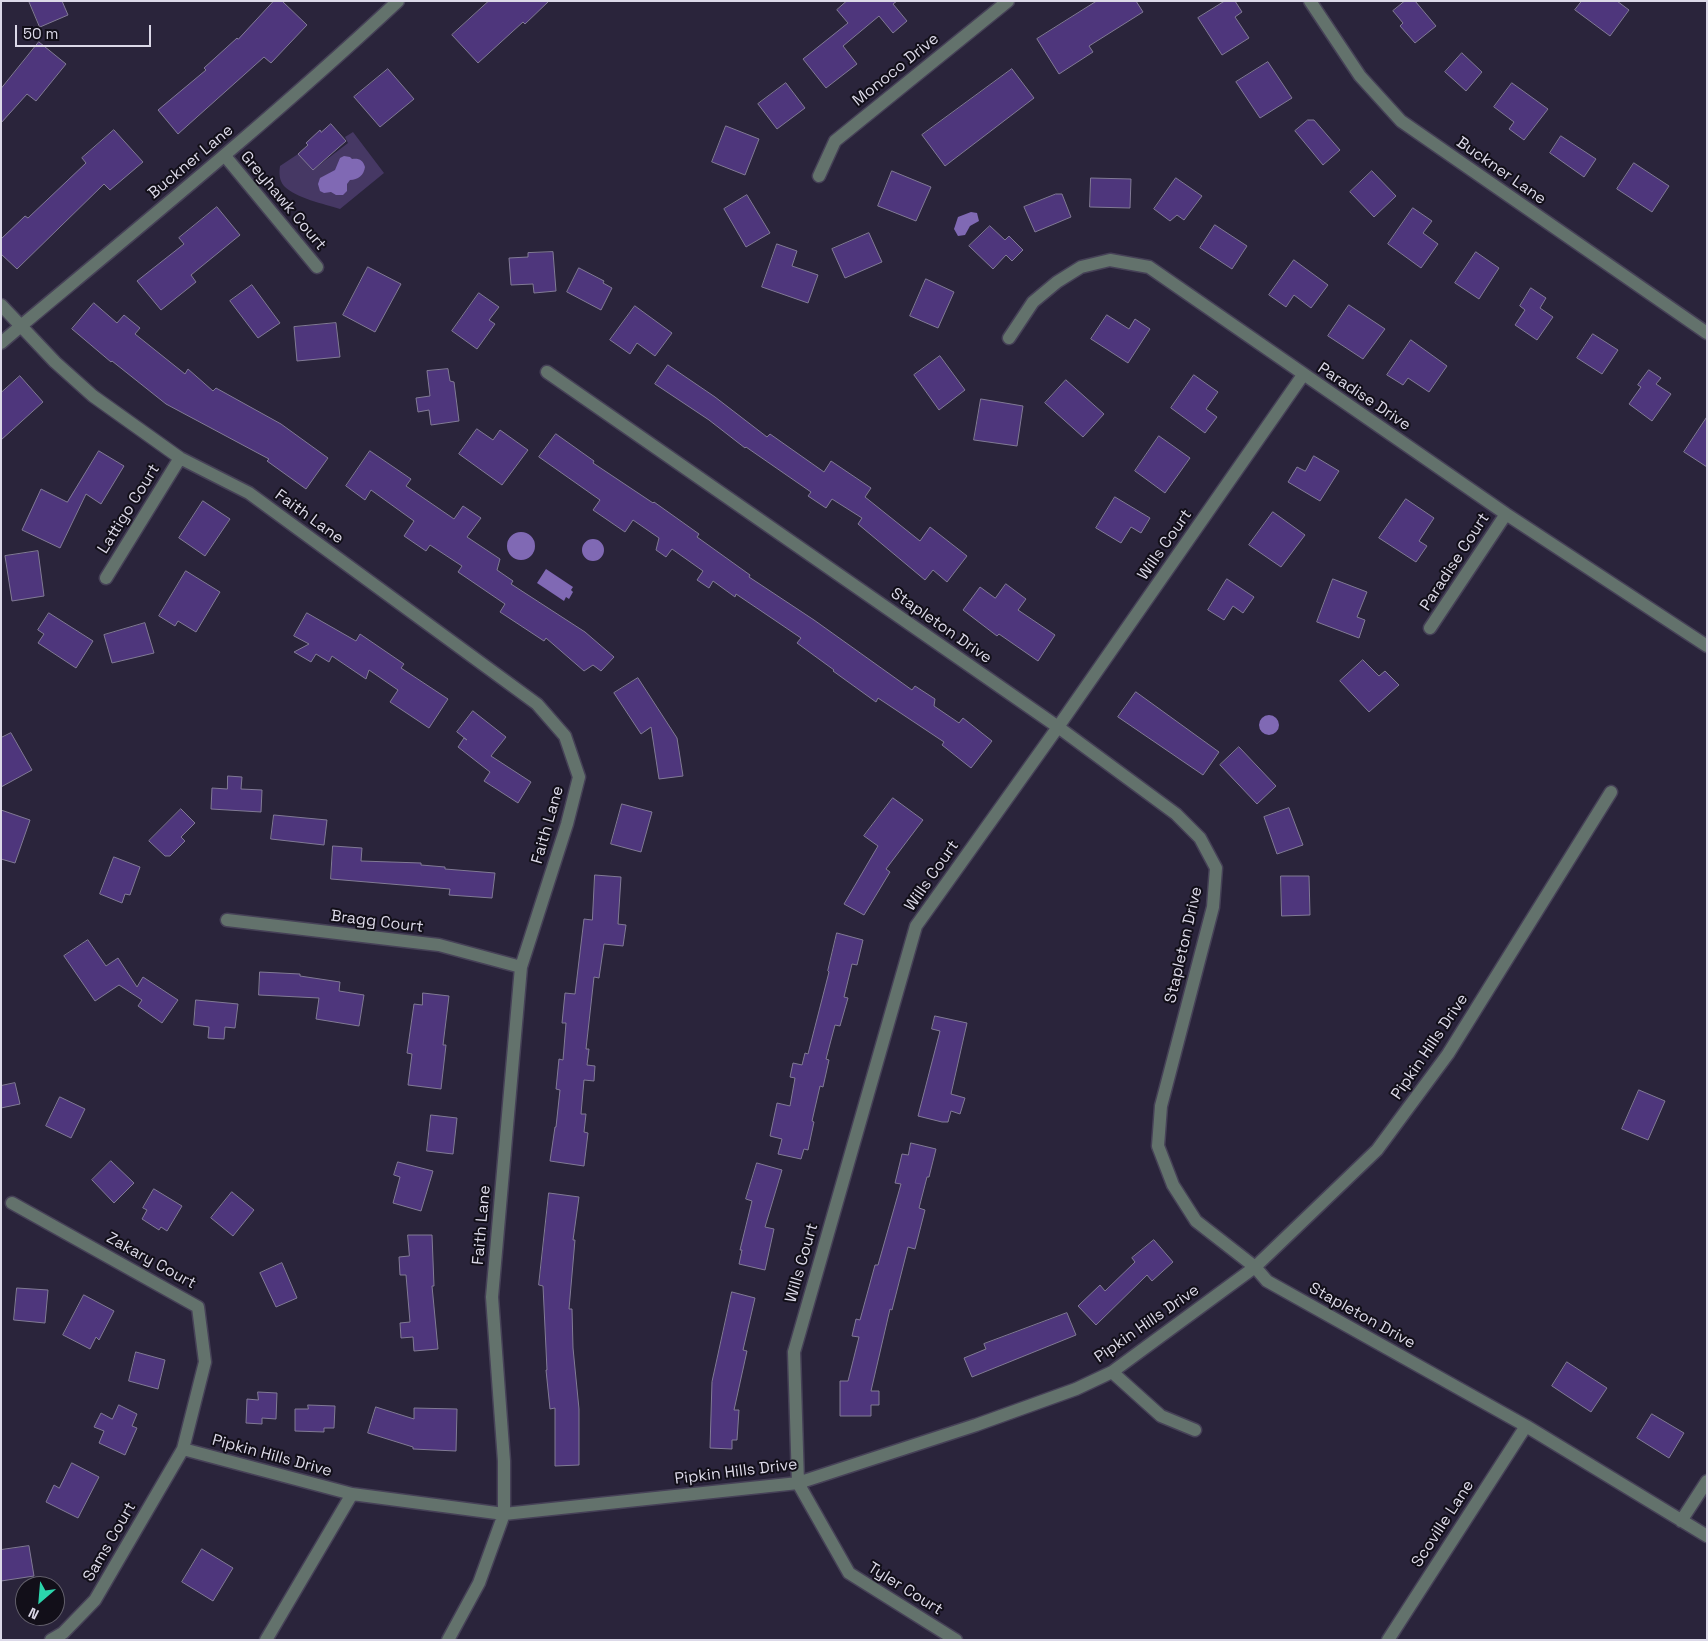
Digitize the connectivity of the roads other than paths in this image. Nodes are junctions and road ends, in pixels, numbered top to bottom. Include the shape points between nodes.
1 (398, 1) edge
2 (1008, 1) edge
3 (1310, 1) edge
4 (224, 156) junction
5 (819, 176) dead end
6 (317, 267) dead end
7 (1, 305) edge
8 (22, 325) junction
9 (1707, 333) edge
10 (1009, 338) dead end
11 (1, 343) edge
12 (547, 372) dead end
13 (1303, 375) junction
14 (180, 458) junction
15 (1506, 514) junction
16 (106, 578) dead end
17 (1430, 628) dead end
18 (1707, 646) edge
19 (1058, 727) junction
20 (1611, 792) dead end
21 (227, 920) dead end
22 (521, 967) junction
23 (12, 1203) dead end
24 (1254, 1267) junction
25 (1112, 1372) junction
26 (1526, 1426) junction
27 (1195, 1430) dead end
28 (183, 1449) junction
29 (1707, 1481) edge
30 (798, 1483) junction
31 (352, 1494) junction
32 (504, 1514) junction
33 (1682, 1521) junction
34 (1707, 1536) edge
35 (51, 1640) edge
36 (266, 1640) edge
37 (448, 1640) edge
38 (956, 1640) edge
39 (1388, 1640) edge

1 - 4 street, Buckner Lane
2 - 5 street, Monoco Drive via 834,141
3 - 9 street, Buckner Lane via 1360,76 1401,121
4 - 6 street, Greyhawk Court
4 - 8 street, Buckner Lane
7 - 8 street, Faith Lane
8 - 11 street, Buckner Lane
8 - 14 street, Faith Lane via 55,362 93,396
10 - 13 street, Paradise Drive via 1033,302 1057,282 1081,268 1110,260 1148,267
12 - 19 street, Stapleton Drive
13 - 15 street, Paradise Drive
13 - 19 street, Wills Court
14 - 16 street, Lattigo Court
14 - 22 street, Faith Lane via 249,493 537,704 565,736 579,777
15 - 17 street, Paradise Court
15 - 18 street, Paradise Drive
19 - 24 street, Stapleton Drive via 1176,814 1200,838 1216,868 1213,907 1161,1106 1158,1146 1173,1184 1196,1221
19 - 30 street, Wills Court via 916,926 794,1352
20 - 24 street, Pipkin Hills Drive via 1448,1054 1377,1150
21 - 22 street, Bragg Court via 439,945
22 - 32 street, Faith Lane via 492,1297 504,1461
23 - 28 street, Zakary Court via 198,1307 205,1362
24 - 25 street, Pipkin Hills Drive
24 - 26 street, Stapleton Drive via 1267,1281
25 - 27 street via 1161,1416
25 - 30 street, Pipkin Hills Drive via 976,1425
26 - 33 street, Stapleton Drive
26 - 39 street, Scoville Lane
28 - 31 street, Pipkin Hills Drive
28 - 35 street, Sams Court via 95,1600 64,1633
29 - 33 street
30 - 32 street, Pipkin Hills Drive
30 - 38 street, Tyler Court via 849,1574
31 - 32 street, Pipkin Hills Drive
31 - 36 street
32 - 37 street, Faith Lane via 479,1583
33 - 34 street, Stapleton Drive

